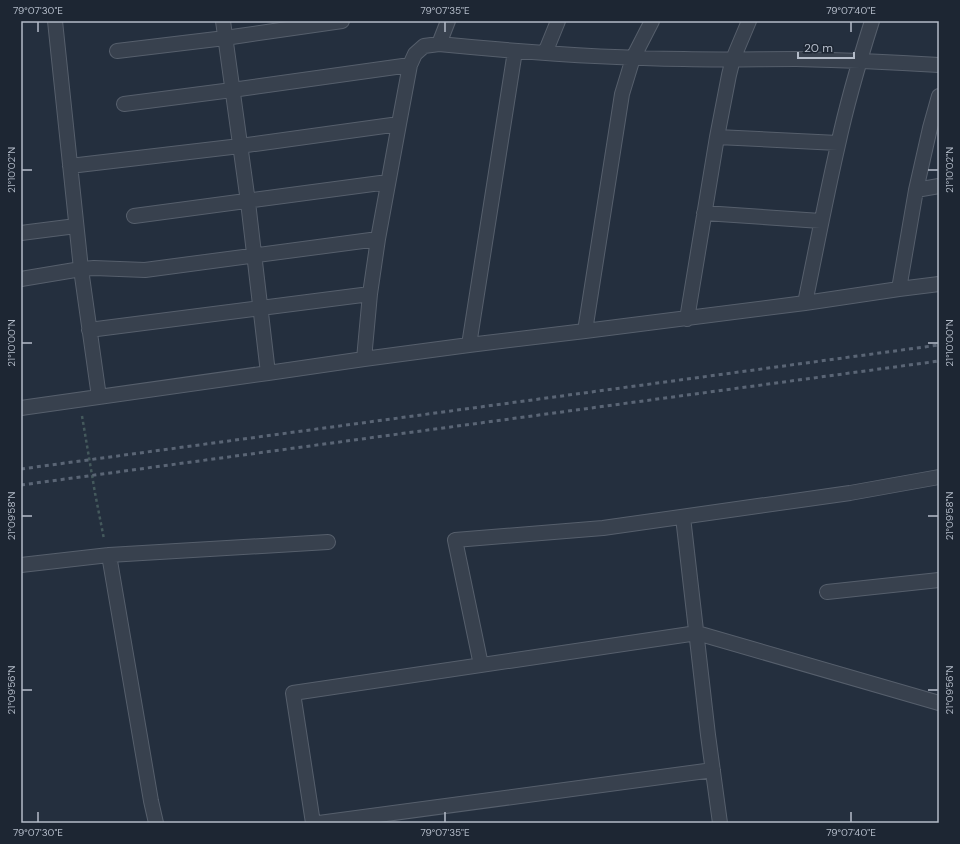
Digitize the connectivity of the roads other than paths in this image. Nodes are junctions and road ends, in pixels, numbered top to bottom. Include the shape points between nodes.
1 (55, 21) edge
2 (223, 21) edge
3 (342, 21) edge
4 (448, 21) edge
5 (558, 21) edge
6 (652, 21) edge
7 (749, 21) edge
8 (872, 21) edge
9 (225, 38) junction
10 (439, 44) junction
11 (117, 51) dead end
12 (515, 51) junction
13 (545, 53) junction
14 (633, 58) junction
15 (733, 59) junction
16 (860, 60) junction
17 (939, 65) edge
18 (410, 66) junction
19 (232, 90) junction
20 (939, 96) edge
21 (124, 104) dead end
22 (399, 124) junction
23 (717, 137) junction
24 (838, 144) junction
25 (240, 146) junction
26 (70, 166) junction
27 (388, 182) junction
28 (939, 186) edge
29 (916, 190) junction
30 (248, 202) junction
31 (704, 213) junction
32 (134, 216) dead end
33 (821, 222) junction
34 (76, 226) junction
35 (21, 233) edge
36 (378, 239) junction
37 (254, 256) junction
38 (81, 269) junction
39 (21, 279) edge
40 (939, 284) edge
41 (899, 289) junction
42 (370, 294) junction
43 (806, 303) junction
44 (260, 309) junction
45 (687, 318) junction
46 (89, 330) junction
47 (585, 331) junction
48 (469, 345) junction
49 (364, 359) junction
50 (268, 374) junction
51 (99, 397) junction
52 (21, 408) edge
53 (939, 477) edge
54 (683, 517) junction
55 (328, 542) dead end
56 (109, 555) junction
57 (21, 565) edge
58 (939, 580) edge
59 (827, 592) dead end
60 (697, 633) junction
61 (481, 665) junction
62 (939, 703) edge
63 (713, 770) junction
64 (156, 823) edge
65 (313, 823) edge
66 (319, 823) edge
67 (720, 823) edge

1 - 26 street
2 - 9 street
3 - 9 street
4 - 10 street
5 - 13 street
6 - 14 street
7 - 15 street
8 - 16 street
9 - 11 street
9 - 19 street
10 - 12 street
10 - 18 street via 424,46 415,54
12 - 13 street
12 - 48 street
13 - 14 street
14 - 15 street
14 - 47 street via 622,94
15 - 16 street
15 - 23 street
16 - 17 street
16 - 24 street
18 - 19 street
18 - 22 street
19 - 21 street
19 - 25 street
20 - 29 street
22 - 25 street
22 - 27 street
23 - 24 street
23 - 31 street
24 - 33 street
25 - 26 street
25 - 30 street
26 - 34 street
27 - 30 street
27 - 36 street
28 - 29 street
29 - 41 street
30 - 32 street
30 - 37 street
31 - 33 street
31 - 45 street
33 - 43 street
34 - 35 street
34 - 38 street
36 - 37 street
36 - 42 street
37 - 38 street via 145,270
37 - 44 street
38 - 39 street
38 - 46 street
40 - 41 street
41 - 43 street
42 - 44 street
42 - 49 street
43 - 45 street
44 - 46 street
44 - 50 street
45 - 47 street
46 - 51 street
47 - 48 street
48 - 49 street
49 - 50 street
50 - 51 street
51 - 52 street
53 - 54 street via 850,493
54 - 60 street
54 - 61 street via 603,528 454,540
55 - 56 street
56 - 57 street
56 - 64 street
58 - 59 street
60 - 61 street
60 - 62 street
60 - 63 street
61 - 65 street via 293,693
63 - 66 street
63 - 67 street

